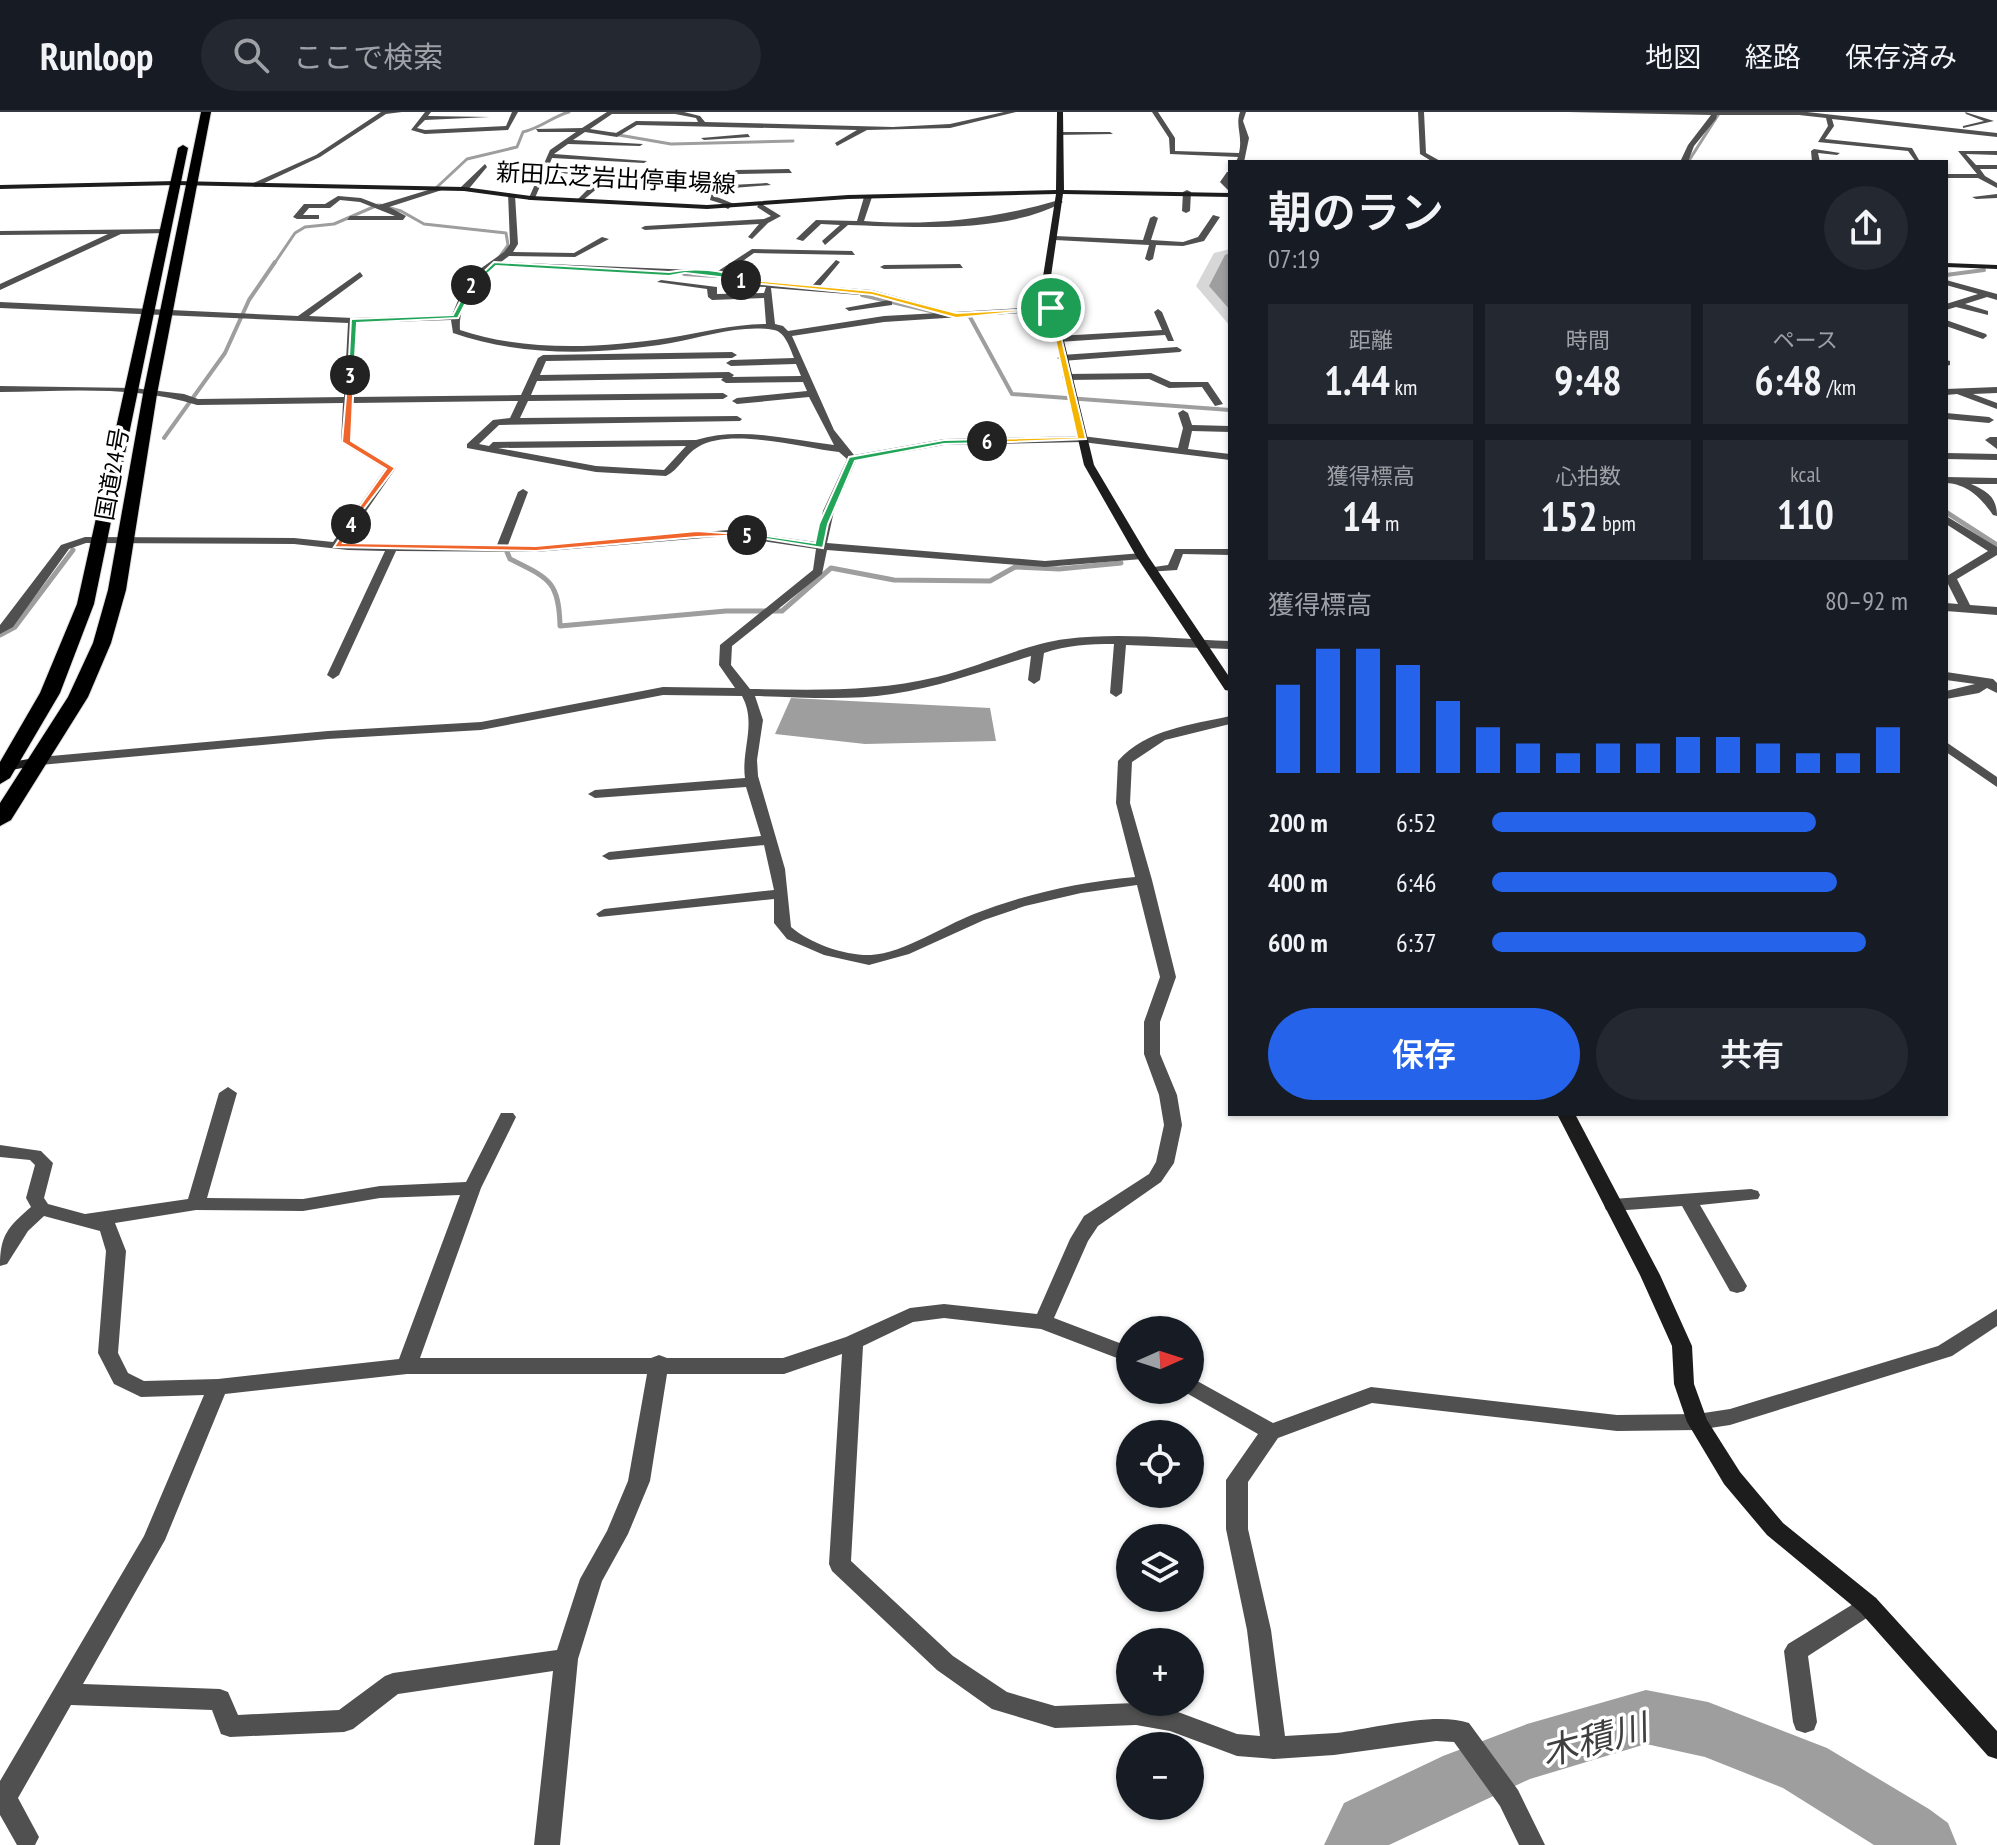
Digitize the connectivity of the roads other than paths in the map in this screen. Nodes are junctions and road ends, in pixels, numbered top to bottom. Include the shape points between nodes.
1 (190, 112) edge
2 (206, 112) edge
3 (399, 112) edge
4 (611, 112) edge
5 (971, 112) edge
6 (1013, 112) edge
7 (1060, 112) edge
8 (1155, 112) edge
9 (1243, 112) edge
10 (1421, 112) edge
11 (1571, 112) edge
12 (1609, 112) edge
13 (1714, 112) edge
14 (644, 113) edge
15 (1729, 113) edge
16 (1968, 113) edge
17 (514, 114) edge
18 (426, 115) edge
19 (1828, 115) junction
20 (636, 123) junction
21 (695, 124) junction
22 (745, 124) junction
23 (868, 124) junction
24 (805, 125) junction
25 (1113, 125) dead end
26 (538, 130) dead end
27 (586, 130) junction
28 (1956, 130) junction
29 (1060, 134) junction
30 (704, 138) dead end
31 (1884, 138) dead end
32 (1997, 138) edge
33 (797, 140) dead end
34 (1968, 140) dead end
35 (569, 142) junction
36 (640, 144) dead end
37 (837, 144) dead end
38 (1860, 145) junction
39 (555, 149) junction
40 (1997, 153) edge
41 (626, 155) junction
42 (1853, 155) dead end
43 (549, 156) junction
44 (1240, 158) edge
45 (1904, 159) dead end
46 (1434, 160) edge
47 (1685, 160) edge
48 (1816, 160) edge
49 (1910, 160) edge
50 (1916, 160) edge
51 (644, 161) dead end
52 (485, 166) dead end
53 (1974, 167) junction
54 (1997, 167) edge
55 (543, 170) junction
56 (789, 171) dead end
57 (624, 176) dead end
58 (1948, 176) edge
59 (1979, 176) junction
60 (184, 183) junction
61 (253, 185) junction
62 (583, 185) dead end
63 (767, 185) dead end
64 (1997, 186) edge
65 (0, 187) edge
66 (692, 187) dead end
67 (722, 187) junction
68 (441, 189) junction
69 (464, 189) junction
70 (1060, 190) junction
71 (1187, 192) junction
72 (1228, 192) edge
73 (511, 195) junction
74 (1997, 196) edge
75 (868, 197) junction
76 (1976, 197) dead end
77 (531, 198) junction
78 (582, 199) junction
79 (1059, 202) junction
80 (760, 205) junction
81 (728, 207) junction
82 (379, 208) junction
83 (1186, 211) dead end
84 (316, 217) dead end
85 (1216, 217) dead end
86 (350, 218) dead end
87 (1154, 218) dead end
88 (765, 221) junction
89 (847, 222) junction
90 (860, 223) junction
91 (645, 228) dead end
92 (165, 231) junction
93 (120, 232) junction
94 (0, 233) edge
95 (752, 237) dead end
96 (1055, 238) junction
97 (605, 239) dead end
98 (800, 239) dead end
99 (1150, 242) junction
100 (825, 243) dead end
101 (852, 253) dead end
102 (507, 254) junction
103 (889, 256) dead end
104 (1149, 259) dead end
105 (836, 262) dead end
106 (494, 264) junction
107 (1948, 265) edge
108 (925, 266) junction
109 (960, 266) dead end
110 (884, 267) junction
111 (1997, 267) edge
112 (778, 272) dead end
113 (360, 274) dead end
114 (720, 274) junction
115 (671, 278) junction
116 (919, 281) dead end
117 (646, 282) dead end
118 (1948, 283) edge
119 (816, 286) junction
120 (0, 287) edge
121 (768, 289) junction
122 (853, 291) junction
123 (834, 294) dead end
124 (1992, 296) edge
125 (1948, 302) edge
126 (889, 303) dead end
127 (1957, 304) junction
128 (0, 305) edge
129 (1948, 306) edge
130 (849, 308) junction
131 (1051, 308) junction
132 (147, 309) junction
133 (168, 310) junction
134 (1158, 312) dead end
135 (1985, 313) dead end
136 (956, 315) junction
137 (455, 317) junction
138 (301, 318) junction
139 (353, 321) junction
140 (864, 321) junction
141 (1948, 324) edge
142 (771, 328) junction
143 (1168, 332) junction
144 (701, 334) junction
145 (788, 334) junction
146 (1983, 336) dead end
147 (1058, 339) junction
148 (640, 344) junction
149 (734, 350) junction
150 (636, 357) junction
151 (1062, 358) junction
152 (799, 361) junction
153 (1067, 377) junction
154 (535, 378) junction
155 (728, 378) junction
156 (805, 379) junction
157 (0, 389) edge
158 (1997, 390) edge
159 (1958, 391) junction
160 (131, 392) junction
161 (1948, 392) edge
162 (150, 394) junction
163 (810, 394) junction
164 (723, 396) junction
165 (524, 399) junction
166 (348, 400) junction
167 (737, 401) junction
168 (1218, 404) dead end
169 (1997, 406) edge
170 (1183, 413) dead end
171 (1948, 416) edge
172 (737, 419) junction
173 (1989, 420) dead end
174 (514, 421) junction
175 (1188, 428) junction
176 (1228, 429) edge
177 (738, 437) junction
178 (1082, 439) junction
179 (1997, 440) edge
180 (695, 443) junction
181 (471, 446) junction
182 (1997, 446) edge
183 (840, 449) junction
184 (1182, 452) junction
185 (1948, 456) edge
186 (1228, 457) edge
187 (1997, 457) edge
188 (852, 459) junction
189 (1952, 480) edge
190 (1997, 481) edge
191 (523, 492) dead end
192 (1997, 513) edge
193 (1948, 520) edge
194 (99, 539) junction
195 (125, 539) junction
196 (337, 545) junction
197 (819, 546) junction
198 (392, 547) junction
199 (501, 549) junction
200 (1228, 552) edge
201 (1996, 552) edge
202 (1142, 556) junction
203 (1151, 570) junction
204 (1948, 607) edge
205 (1966, 609) junction
206 (1997, 611) edge
207 (0, 630) edge
208 (1120, 640) junction
209 (1199, 643) junction
210 (1228, 645) edge
211 (1038, 650) junction
212 (333, 675) dead end
213 (1948, 676) edge
214 (1034, 680) dead end
215 (1228, 684) edge
216 (1994, 684) edge
217 (747, 692) junction
218 (1116, 693) dead end
219 (1948, 695) edge
220 (1228, 720) edge
221 (1948, 747) edge
222 (40, 761) junction
223 (3, 771) edge
224 (753, 782) junction
225 (1997, 783) edge
226 (595, 794) dead end
227 (0, 820) edge
228 (769, 840) junction
229 (609, 856) dead end
230 (1145, 880) junction
231 (782, 894) junction
232 (604, 914) dead end
233 (228, 1093) dead end
234 (1567, 1116) edge
235 (507, 1117) dead end
236 (0, 1151) edge
237 (472, 1188) junction
238 (1751, 1195) dead end
239 (1687, 1199) junction
240 (196, 1204) junction
241 (1613, 1205) junction
242 (41, 1209) junction
243 (83, 1221) junction
244 (0, 1259) edge
245 (1737, 1286) dead end
246 (1997, 1316) edge
247 (1043, 1322) junction
248 (853, 1342) junction
249 (1116, 1350) edge
250 (659, 1363) junction
251 (407, 1366) junction
252 (218, 1387) junction
253 (1204, 1393) edge
254 (1697, 1422) junction
255 (1271, 1432) junction
256 (1868, 1605) junction
257 (566, 1659) junction
258 (64, 1694) junction
259 (1805, 1722) dead end
260 (1274, 1748) junction
261 (1997, 1748) edge
262 (26, 1837) dead end
263 (547, 1845) edge
264 (1532, 1845) edge

1 - 60 highway, 国道24号
2 - 60 highway, 国道24号
3 - 61 street via 385,112 318,156
4 - 14 street
4 - 27 street
5 - 23 street via 969,117
6 - 23 street via 950,126 893,129
7 - 29 street
8 - 44 street via 1172,138 1172,153
9 - 44 street via 1240,121 1246,138
10 - 46 street via 1423,154
11 - 12 street
12 - 13 street
13 - 15 street
13 - 47 street
14 - 20 street
14 - 21 street via 675,112 698,117 703,124
15 - 19 street
16 - 28 street via 1991,121
17 - 18 street
17 - 18 street via 508,128 413,129
19 - 28 street
19 - 38 street via 1831,126 1820,141
20 - 21 street
20 - 27 street via 617,135
21 - 22 street
22 - 24 street
22 - 30 street via 748,138
23 - 24 street
23 - 37 street
24 - 33 street
25 - 29 street via 1110,137
26 - 27 street
27 - 35 street
28 - 32 street
29 - 70 street
31 - 38 street via 1866,136
32 - 34 street
35 - 36 street
35 - 39 street
38 - 50 street via 1910,149
39 - 41 street
39 - 43 street
40 - 53 street via 1960,152
41 - 43 street
41 - 51 street
42 - 48 street via 1814,151
43 - 55 street
45 - 49 street
52 - 69 street
53 - 54 street
53 - 59 street
55 - 57 street
55 - 77 street
56 - 67 street via 736,172
58 - 59 street
59 - 64 street
60 - 61 street, 新田広芝岩出停車場線
60 - 65 street, 新田広芝岩出停車場線
60 - 92 highway, 国道24号
60 - 133 highway, 国道24号
61 - 68 street, 新田広芝岩出停車場線
62 - 78 street via 595,187
63 - 67 street
66 - 67 street
67 - 81 street via 713,198
68 - 69 street, 新田広芝岩出停車場線
68 - 82 street
69 - 73 street, 新田広芝岩出停車場線
70 - 71 street, 新田広芝岩出停車場線
70 - 75 street, 新田広芝岩出停車場線
70 - 79 street
71 - 72 street, 新田広芝岩出停車場線
71 - 83 street
73 - 77 street, 新田広芝岩出停車場線
73 - 102 street via 514,244
74 - 76 street
75 - 80 street, 新田広芝岩出停車場線
75 - 90 street
77 - 78 street, 新田広芝岩出停車場線
78 - 81 street, 新田広芝岩出停車場線
79 - 90 street via 1018,217 898,228
79 - 96 street
80 - 81 street, 新田広芝岩出停車場線
80 - 88 street via 777,216
82 - 84 street via 338,198 327,206 307,206 297,217
82 - 86 street via 403,218
85 - 99 street via 1201,239
87 - 99 street
88 - 91 street
88 - 95 street
89 - 90 street
89 - 98 street via 819,222
89 - 100 street
92 - 93 street
92 - 132 highway, 国道24号
93 - 94 street
93 - 120 street
96 - 99 street
96 - 131 street via 1046,283
97 - 102 street via 575,255
99 - 104 street
101 - 114 street via 752,251
102 - 106 street
103 - 110 street
105 - 119 street
106 - 115 street
106 - 137 street via 465,293
107 - 111 street
108 - 109 street
108 - 110 street
108 - 116 street
110 - 122 street via 876,280
112 - 121 street
113 - 138 street
114 - 115 street via 685,271
114 - 121 street
115 - 117 street
115 - 121 street via 714,289 712,297
118 - 124 street
119 - 121 street
119 - 122 street
121 - 142 street
122 - 136 street
123 - 130 street
124 - 127 street
125 - 127 street
126 - 130 street
127 - 129 street
127 - 135 street
128 - 132 street
130 - 140 street
131 - 136 street
131 - 147 street
132 - 133 street
132 - 160 highway, 国道24号
133 - 138 street
133 - 162 highway, 国道24号
134 - 143 street
136 - 140 street
137 - 139 street
137 - 148 street via 456,331 470,338 513,345
138 - 139 street
139 - 166 street
140 - 145 street
141 - 146 street
142 - 144 street
142 - 145 street
143 - 147 street
143 - 151 street via 1179,353
144 - 148 street
144 - 149 street
145 - 152 street
147 - 151 street
148 - 150 street
149 - 150 street
149 - 152 street
149 - 155 street
150 - 154 street via 543,358
151 - 153 street
152 - 156 street
153 - 168 street via 1151,376 1169,385 1205,384
153 - 178 street
154 - 155 street
154 - 165 street
155 - 156 street
155 - 164 street
156 - 163 street
157 - 160 street
158 - 159 street
159 - 161 street
159 - 169 street
160 - 162 street
160 - 194 highway, 国道24号
162 - 166 street via 197,402
162 - 195 highway, 国道24号
163 - 167 street
163 - 183 street
164 - 165 street
164 - 167 street
165 - 166 street
165 - 174 street
166 - 196 street via 346,442 391,468
167 - 172 street
170 - 175 street
171 - 173 street
172 - 174 street
172 - 177 street
174 - 181 street via 496,422
175 - 176 street
175 - 184 street
177 - 180 street
177 - 183 street
178 - 184 street
178 - 188 street via 944,442
178 - 202 street via 1096,480
179 - 182 street via 1990,440
180 - 181 street
180 - 181 street via 666,473 596,469
183 - 188 street
184 - 186 street
185 - 187 street
188 - 197 street
189 - 190 street
189 - 192 street via 1984,494
191 - 199 street
193 - 201 street
194 - 195 street
194 - 207 street via 65,547
194 - 223 highway, 国道24号 via 92,589 75,641 50,695
195 - 196 street
195 - 222 highway, 国道24号 via 102,643
196 - 198 street
197 - 199 street via 728,533
197 - 202 street via 1045,564
197 - 217 street via 823,558 818,572 726,645 726,673
198 - 199 street
198 - 212 street
200 - 203 street via 1179,551 1173,568
201 - 205 street via 1951,578
202 - 203 street
203 - 209 street
204 - 205 street
205 - 206 street
208 - 209 street
208 - 211 street via 1062,643
208 - 218 street
209 - 210 street
209 - 215 street
211 - 214 street
211 - 217 street via 892,690
213 - 216 street
216 - 219 street
217 - 222 street via 663,691 481,726
217 - 224 street via 756,718
220 - 230 street via 1162,736 1140,745 1125,761 1123,803
221 - 225 street
222 - 223 street
222 - 227 highway, 国道24号
224 - 226 street
224 - 228 street
228 - 229 street
228 - 231 street
230 - 231 street via 1053,894 863,961 788,934 781,923
230 - 247 street via 1168,977 1152,1022 1152,1054 1173,1125 1165,1163 1155,1178 1091,1221
231 - 232 street
233 - 240 street
234 - 241 street
235 - 237 street
236 - 242 street via 35,1155 44,1163 35,1198
237 - 240 street via 380,1192 303,1205
237 - 251 street
238 - 239 street
239 - 241 street
239 - 245 street
240 - 243 street
241 - 254 street via 1682,1346 1684,1384
242 - 243 street
242 - 244 street via 21,1226
243 - 252 street via 108,1227 116,1251 108,1353 121,1378 141,1389
246 - 254 street via 1945,1351 1835,1387
247 - 248 street via 944,1311 910,1315
247 - 249 street
248 - 250 street via 784,1366
248 - 260 street via 840,1564 945,1663 1000,1701 1055,1717 1136,1714 1170,1720 1237,1745
250 - 251 street
250 - 257 street via 639,1481 591,1579
251 - 252 street
252 - 258 street via 154,1540
253 - 255 street
254 - 255 street via 1617,1423 1371,1395
254 - 256 street via 1732,1478 1775,1529
255 - 260 street via 1237,1480 1237,1529 1259,1630
256 - 259 street via 1796,1651
256 - 261 street
257 - 258 street via 393,1684 344,1721 230,1726 220,1700
257 - 263 street
258 - 262 street via 4,1798
260 - 264 street via 1460,1731 1509,1798

